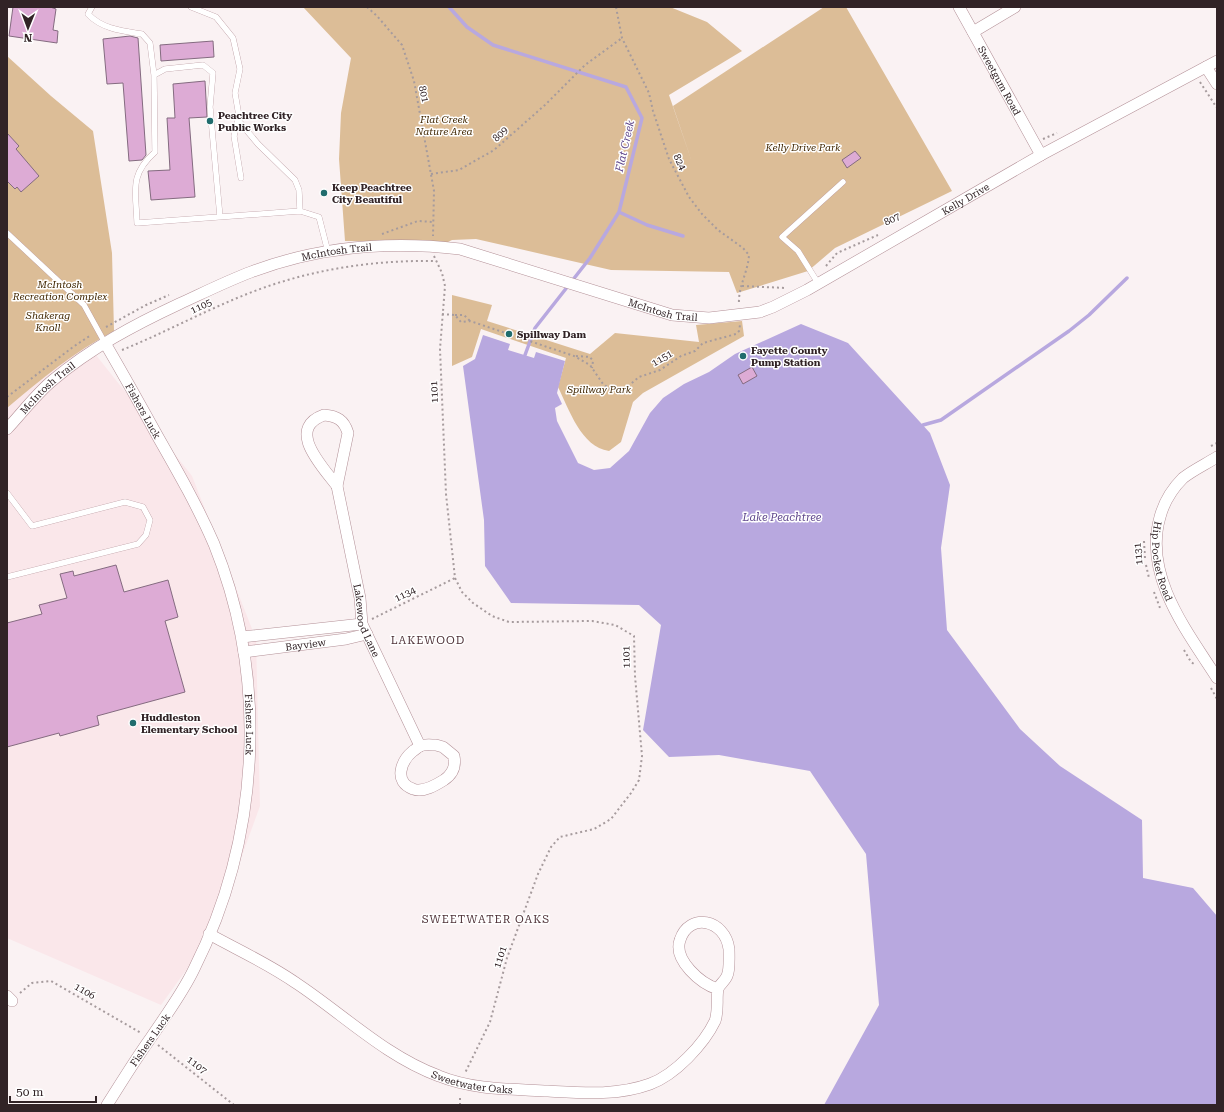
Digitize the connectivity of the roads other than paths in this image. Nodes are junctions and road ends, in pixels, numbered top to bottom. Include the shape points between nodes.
1 (92, 7) edge
2 (191, 7) edge
3 (959, 7) edge
4 (1015, 7) edge
5 (973, 32) junction
6 (1217, 61) edge
7 (1206, 67) junction
8 (154, 75) junction
9 (1217, 84) edge
10 (238, 120) junction
11 (1041, 155) junction
12 (240, 178) dead end
13 (843, 182) dead end
14 (300, 211) junction
15 (220, 217) junction
16 (7, 233) edge
17 (328, 252) junction
18 (816, 279) junction
19 (709, 318) joint
20 (105, 343) junction
21 (7, 429) edge
22 (1217, 457) edge
23 (337, 486) junction
24 (7, 493) edge
25 (7, 577) edge
26 (362, 624) junction
27 (367, 634) junction
28 (242, 637) junction
29 (244, 652) junction
30 (1214, 682) edge
31 (420, 746) junction
32 (209, 934) junction
33 (718, 989) junction
34 (106, 1105) edge

1 - 8 lane via 88,14 97,23 142,34 150,43
2 - 10 lane via 216,17 233,38 240,69 235,93
3 - 5 street, Sweetgum Road
4 - 5 street
5 - 11 street, Sweetgum Road via 1040,141
6 - 7 street, Kelly Drive
7 - 9 street
7 - 11 street, Kelly Drive
8 - 15 lane via 165,69 203,65 213,73 210,107
8 - 15 lane via 157,144 156,152 146,160 135,178 137,223
10 - 12 lane via 234,136
10 - 14 lane via 258,144 295,180 299,190
11 - 18 street, Kelly Drive
13 - 18 lane via 782,237 798,251
14 - 15 lane
14 - 17 lane via 319,217
16 - 20 lane via 84,305
17 - 19 street, McIntosh Trail via 356,247 433,246 460,250 672,315
17 - 20 street, McIntosh Trail via 252,272 138,323
18 - 19 street, Kelly Drive via 785,301 760,312
20 - 21 street, McIntosh Trail via 52,381
20 - 28 street, Fishers Luck via 202,519 226,577
22 - 30 street, Hip Pocket Road via 1184,478 1172,490 1163,506 1155,541 1157,564 1165,590
23 - 23 street, Lakewood Lane via 348,433 340,419 324,415 311,423 307,430 307,439
23 - 26 street, Lakewood Lane via 360,598
24 - 25 lane via 32,526 125,502 143,507 150,520 146,535 138,544
26 - 27 street, Lakewood Lane
26 - 28 street, Bayview
27 - 29 street, Bayview
27 - 31 street, Lakewood Lane
28 - 29 street, Fishers Luck
29 - 32 street, Fishers Luck via 250,710 250,765 246,806 230,875
31 - 31 street via 402,763 402,779 413,789 436,785 448,777 455,765 454,756 444,747
32 - 33 street, Sweetwater Oaks via 295,982 411,1064 440,1077 502,1089 617,1093 652,1083 683,1063 703,1039 715,1020
32 - 34 street, Fishers Luck via 176,1004 150,1038
33 - 33 street, Sweetwater Oaks via 728,976 729,948 723,931 708,923 700,923 685,931 678,947 683,961 693,974 707,986

